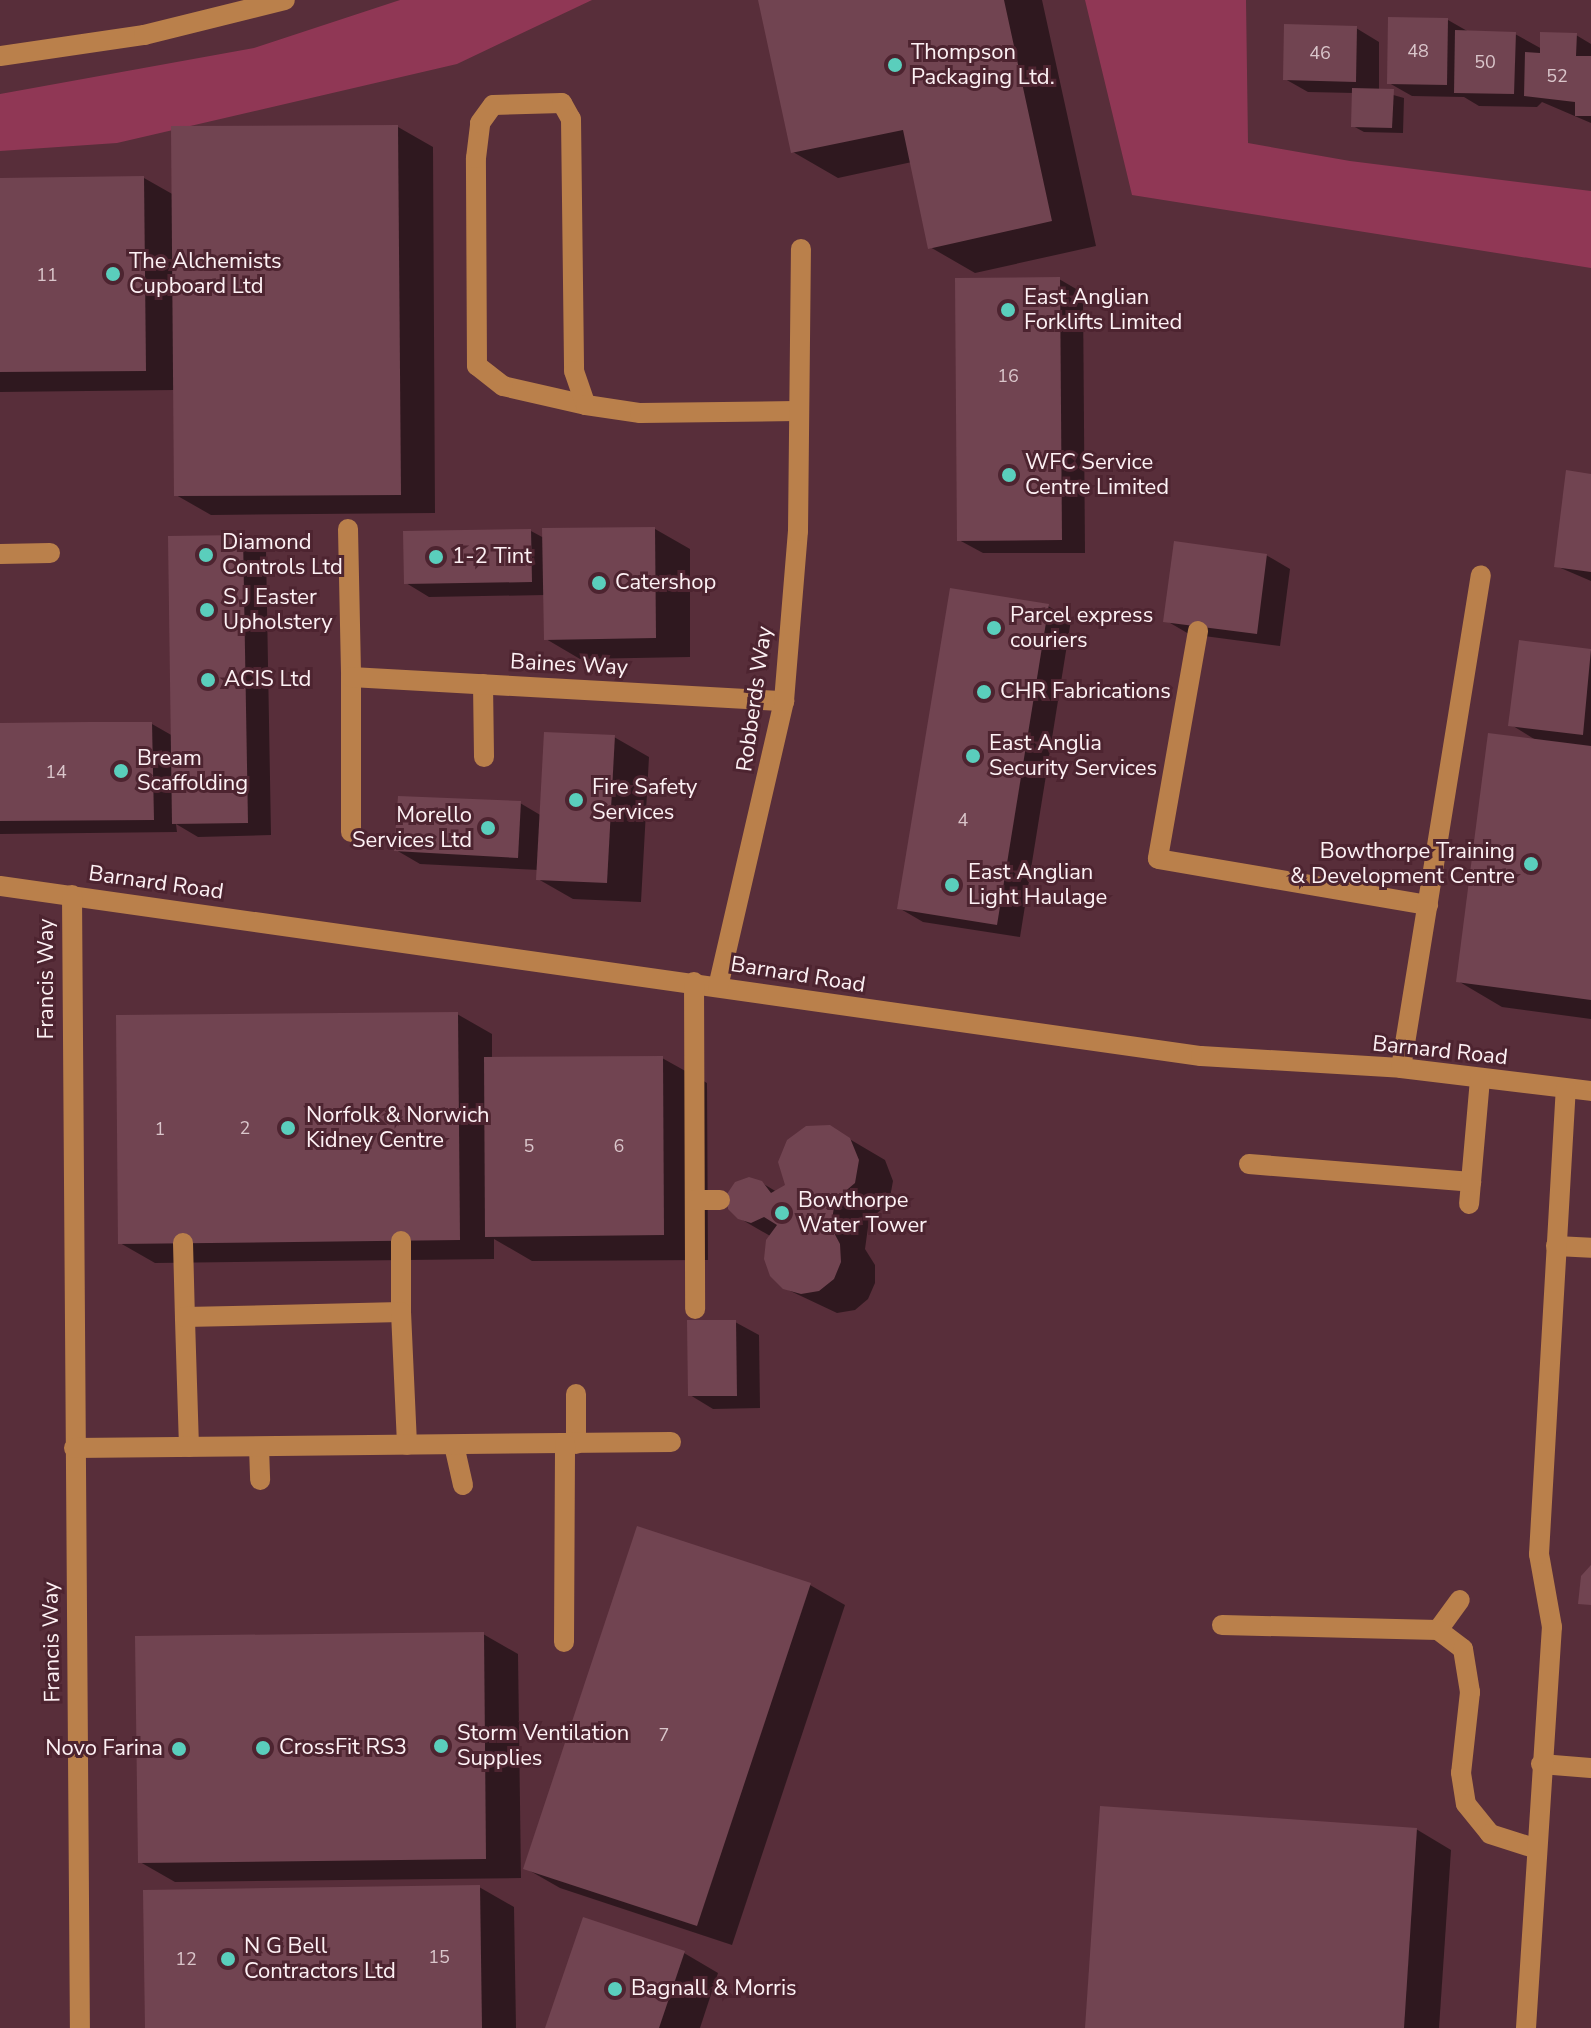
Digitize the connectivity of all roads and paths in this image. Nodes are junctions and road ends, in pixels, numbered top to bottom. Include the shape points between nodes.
1 (285, 0) edge
2 (0, 56) edge
3 (801, 249) dead end
4 (586, 405) junction
5 (796, 411) junction
6 (348, 529) dead end
7 (50, 553) dead end
8 (0, 554) edge
9 (1481, 575) dead end
10 (1198, 631) dead end
11 (351, 677) junction
12 (483, 684) junction
13 (784, 701) junction
14 (484, 757) dead end
15 (351, 832) dead end
16 (0, 886) edge
17 (72, 895) junction
18 (1428, 905) junction
19 (694, 982) junction
20 (718, 987) junction
21 (1401, 1068) junction
22 (1480, 1079) junction
23 (1566, 1089) junction
24 (1591, 1091) edge
25 (1249, 1164) dead end
26 (1471, 1182) junction
27 (695, 1200) junction
28 (720, 1200) dead end
29 (1469, 1204) dead end
30 (401, 1241) dead end
31 (183, 1243) dead end
32 (1556, 1246) junction
33 (1591, 1248) edge
34 (695, 1309) dead end
35 (401, 1312) junction
36 (185, 1317) junction
37 (576, 1394) dead end
38 (666, 1443) dead end
39 (571, 1444) junction
40 (407, 1445) junction
41 (454, 1445) junction
42 (189, 1447) junction
43 (259, 1447) junction
44 (74, 1448) junction
45 (260, 1480) dead end
46 (463, 1485) dead end
47 (1460, 1600) dead end
48 (1222, 1625) dead end
49 (1438, 1630) junction
50 (564, 1642) dead end
51 (1541, 1764) junction
52 (1591, 1768) edge
53 (1537, 1849) junction
54 (80, 2028) edge
55 (1526, 2028) edge

1 - 2 street via 144,35
3 - 5 street, Robberds Way
4 - 4 street via 574,371 571,119 562,103 493,105 480,123 476,158 477,366 503,386
4 - 5 street via 640,413
5 - 13 street, Robberds Way via 798,531
6 - 11 street
7 - 8 street
9 - 18 street
10 - 18 street via 1158,859
11 - 12 street, Baines Way
11 - 15 street
12 - 13 street, Baines Way
12 - 14 street
13 - 20 street, Robberds Way
16 - 17 street, Barnard Road
17 - 19 street, Barnard Road
17 - 44 street, Francis Way
18 - 21 street
19 - 20 street, Barnard Road
19 - 27 street
20 - 21 street, Barnard Road via 1210,1057
21 - 22 street, Barnard Road
22 - 23 street, Barnard Road
22 - 26 street
23 - 24 street, Barnard Road
23 - 32 street
25 - 26 street
26 - 29 street
27 - 28 street
27 - 34 street
30 - 35 street
31 - 36 street
32 - 33 street
32 - 51 street via 1539,1554 1552,1627
35 - 36 street
35 - 40 street
36 - 42 street
37 - 39 street
38 - 39 street
39 - 41 street
39 - 50 street
40 - 41 street
40 - 43 street
41 - 46 street
42 - 43 street
42 - 44 street
43 - 45 street
44 - 54 street, Francis Way
47 - 49 street
48 - 49 street
49 - 53 street via 1463,1649 1470,1692 1461,1773 1466,1804 1490,1834
51 - 52 street
51 - 53 street
53 - 55 street

